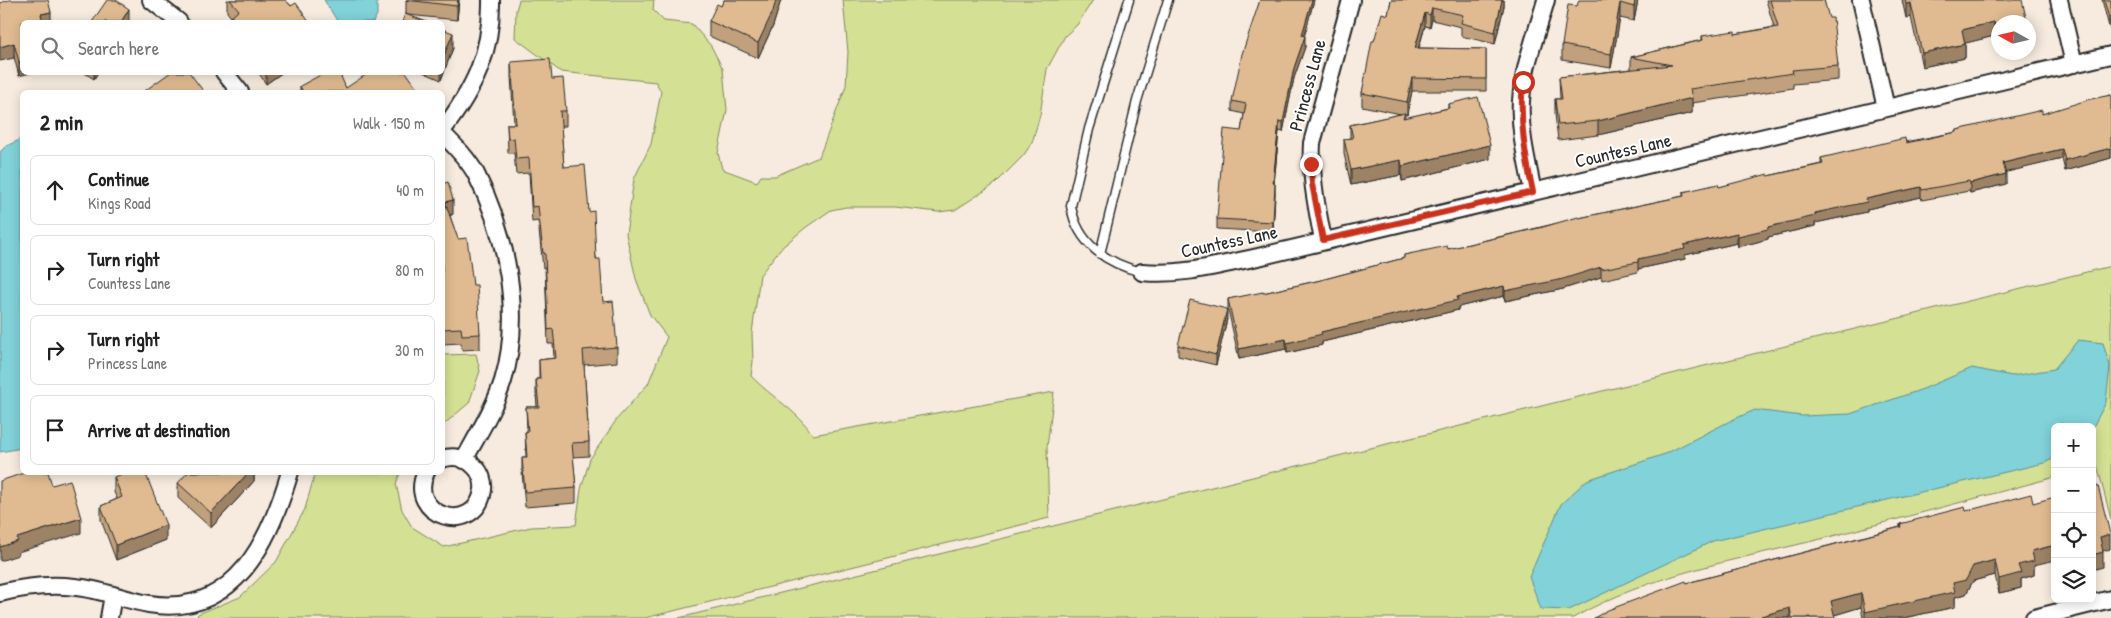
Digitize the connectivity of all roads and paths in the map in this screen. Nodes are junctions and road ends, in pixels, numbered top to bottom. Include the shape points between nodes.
1 (151, 0) edge
2 (491, 0) edge
3 (1129, 0) edge
4 (1168, 0) edge
5 (1350, 0) edge
6 (1546, 0) edge
7 (1861, 0) edge
8 (2059, 0) edge
9 (176, 20) edge
10 (2111, 55) edge
11 (2074, 64) junction
12 (226, 75) edge
13 (238, 90) edge
14 (1886, 108) junction
15 (445, 128) edge
16 (445, 136) edge
17 (1533, 192) junction
18 (1323, 240) junction
19 (1100, 254) junction
20 (1142, 272) joint
21 (445, 458) edge
22 (464, 460) junction
23 (289, 475) edge
24 (425, 475) edge
25 (0, 593) edge
26 (114, 595) junction
27 (2111, 599) edge
28 (109, 618) edge
29 (2034, 618) edge

1 - 9 street
2 - 15 street via 491,21 484,57 463,104
3 - 19 lane via 1089,129 1071,206 1073,219 1082,236
4 - 19 lane via 1129,129
5 - 18 street, Princess Lane via 1312,143 1312,184
6 - 17 street via 1523,82 1521,102 1523,145
7 - 14 street
8 - 11 street
10 - 11 street, Countess Lane
11 - 14 street, Countess Lane
12 - 13 street
14 - 17 street, Countess Lane
16 - 22 street via 475,173 488,202 505,257 513,319 503,382
17 - 18 street, Countess Lane
18 - 20 street, Countess Lane via 1186,272
19 - 20 lane via 1119,265
21 - 22 street
22 - 24 street via 477,468 483,488 476,507 460,517 440,515 430,508 422,486
23 - 26 street via 260,549 229,588 211,598 170,607
25 - 26 street via 46,586 84,588
26 - 28 street
27 - 29 street

